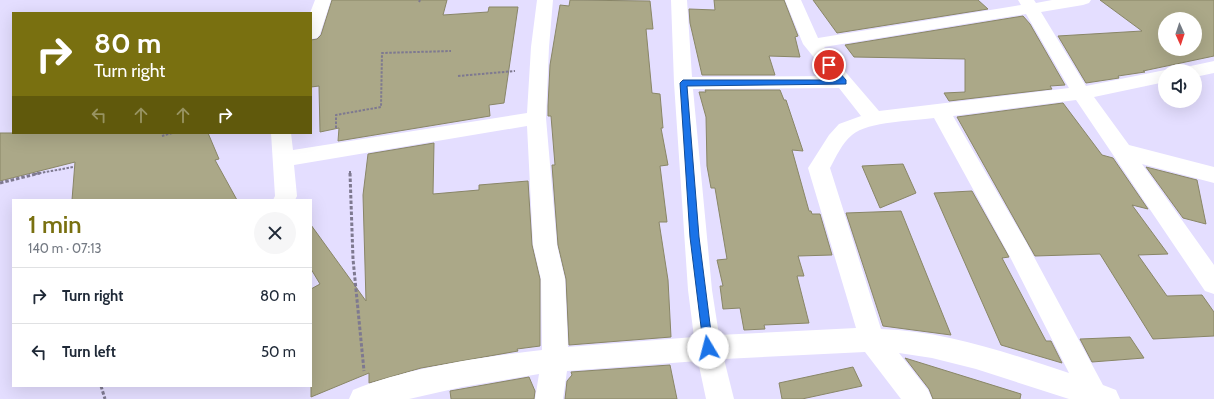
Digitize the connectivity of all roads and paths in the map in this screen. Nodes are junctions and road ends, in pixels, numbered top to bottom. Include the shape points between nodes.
1 (323, 0) edge
2 (545, 0) edge
3 (679, 0) edge
4 (793, 0) edge
5 (1083, 0) edge
6 (1028, 4) edge
7 (312, 31) edge
8 (812, 44) junction
9 (451, 51) dead end
10 (1214, 67) edge
11 (1202, 69) edge
12 (516, 71) dead end
13 (458, 76) dead end
14 (1158, 77) edge
15 (843, 82) junction
16 (683, 83) junction
17 (1081, 93) junction
18 (940, 111) junction
19 (536, 118) junction
20 (874, 118) junction
21 (169, 134) edge
22 (281, 134) edge
23 (162, 136) dead end
24 (343, 150) junction
25 (1121, 151) junction
26 (283, 159) junction
27 (74, 166) dead end
28 (1214, 175) edge
29 (0, 183) edge
30 (284, 199) edge
31 (1214, 284) edge
32 (872, 340) junction
33 (708, 348) junction
34 (555, 359) junction
35 (102, 387) edge
36 (421, 392) edge
37 (1100, 397) edge
38 (105, 399) edge
39 (365, 399) edge
40 (549, 399) edge
41 (720, 399) edge
42 (918, 399) edge

1 - 7 street
2 - 19 street
3 - 16 street
4 - 8 street
5 - 6 street
6 - 8 street
6 - 17 street
8 - 15 street
9 - 24 path via 382,53 381,107 336,115
10 - 11 street
12 - 13 path
14 - 17 street
15 - 16 street
15 - 20 street
16 - 33 street via 695,237
17 - 18 street
17 - 25 street
18 - 20 street
18 - 37 street
19 - 24 street
19 - 34 street via 545,245 553,278
20 - 32 street via 846,129 819,168
21 - 23 path
22 - 26 street
24 - 26 street
24 - 39 path via 350,202
25 - 28 street
25 - 31 street
26 - 30 street
27 - 29 path
32 - 33 street
32 - 37 street via 938,348 984,359
32 - 42 street
33 - 34 street
33 - 41 street
34 - 36 street via 454,376
34 - 40 street
35 - 38 path
36 - 39 street

